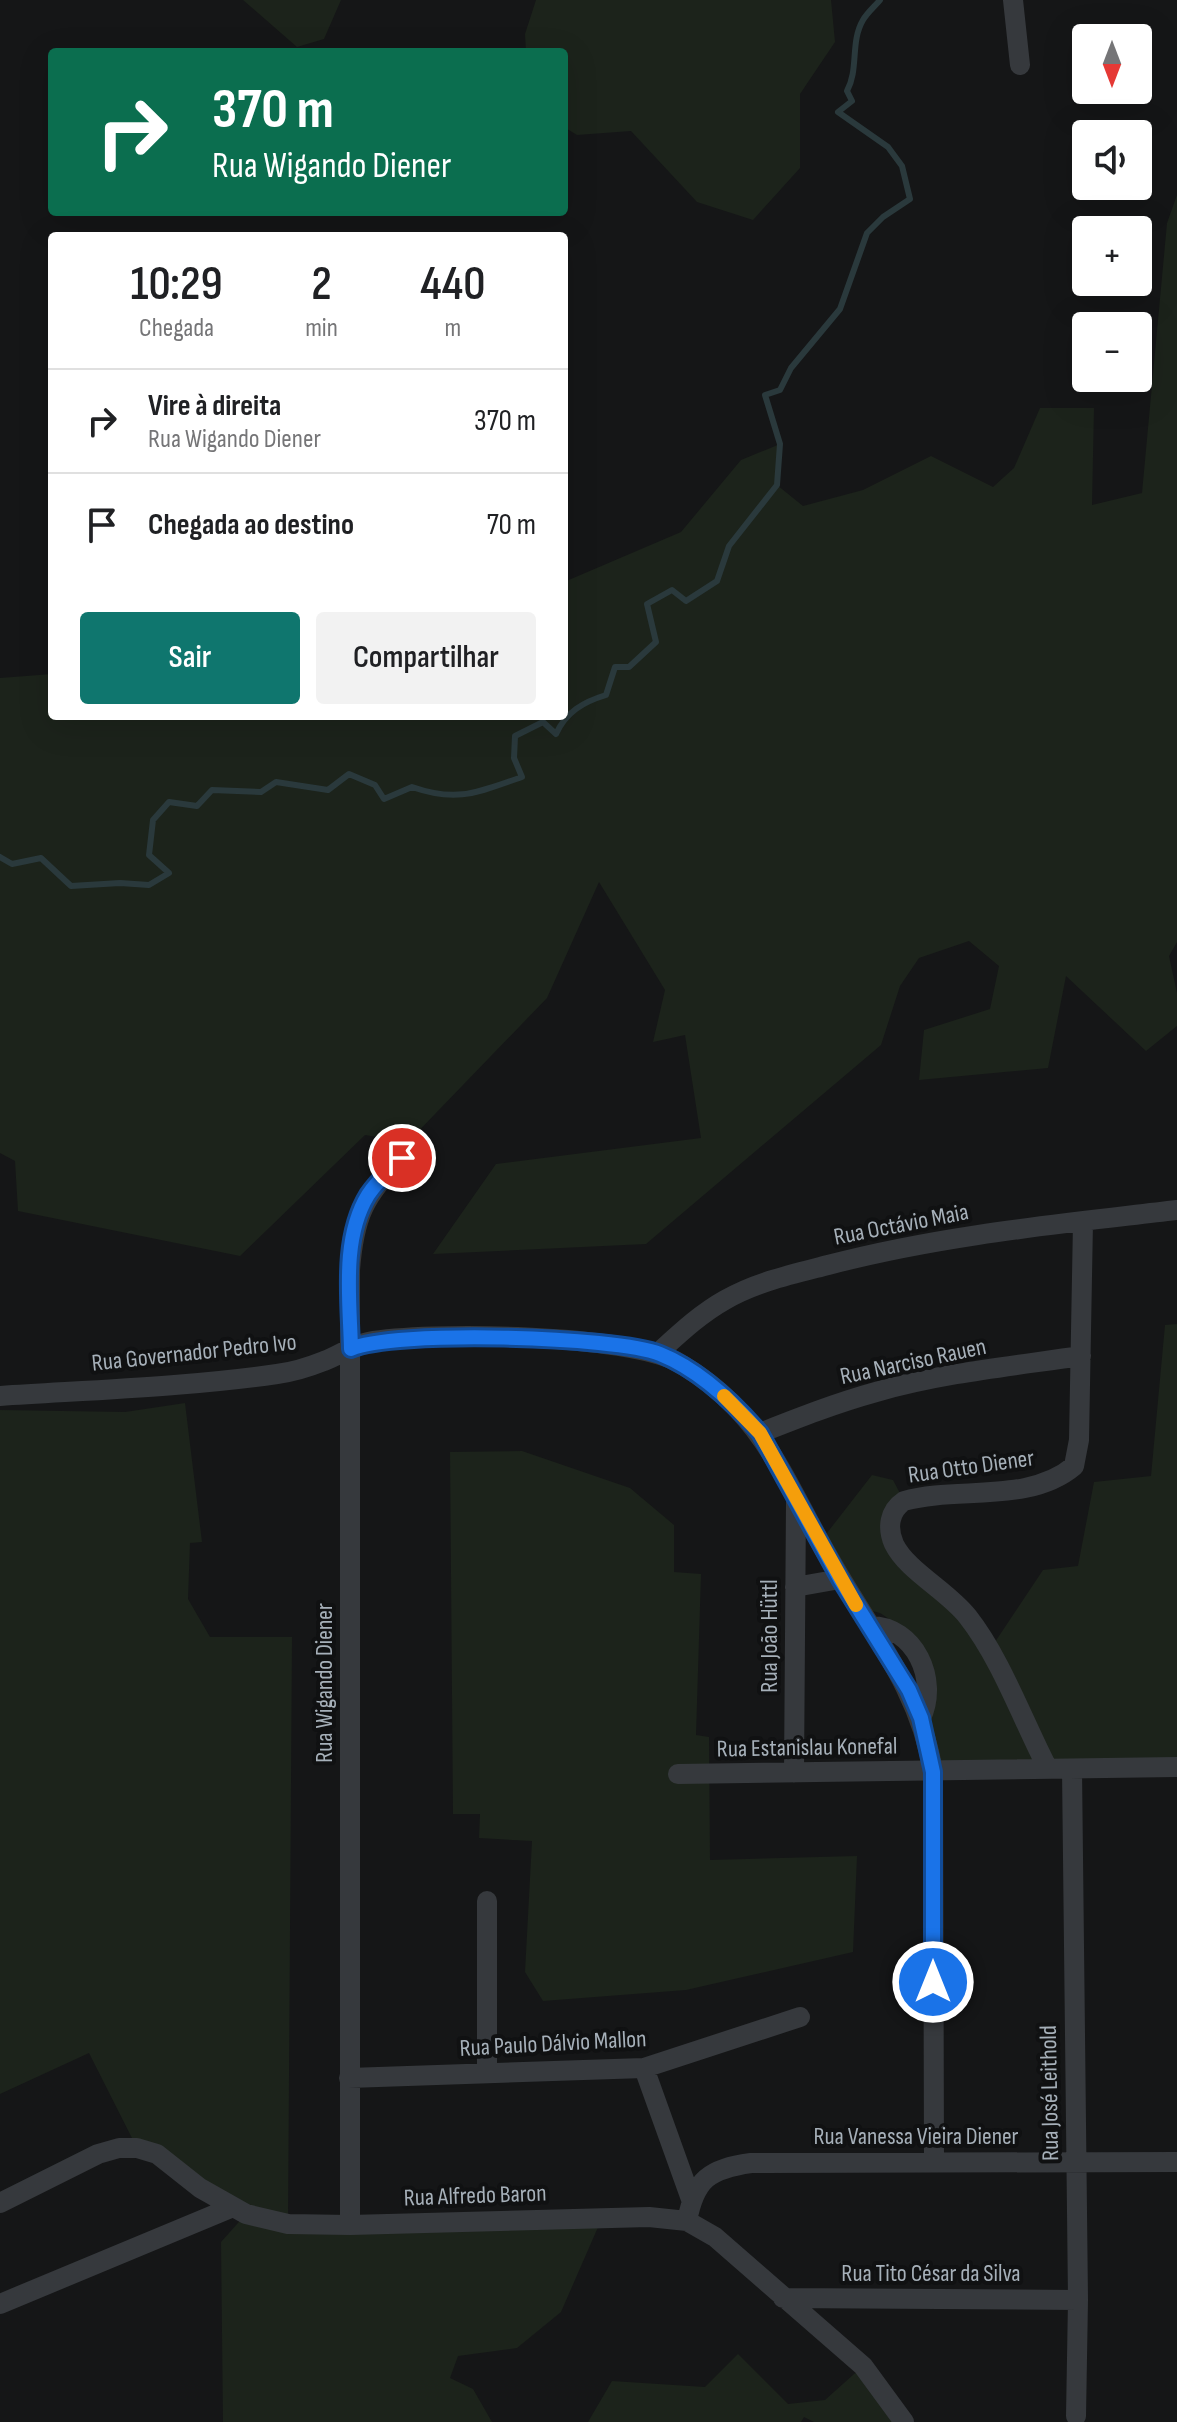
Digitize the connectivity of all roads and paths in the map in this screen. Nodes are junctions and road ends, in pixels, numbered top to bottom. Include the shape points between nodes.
1 (1013, 0) edge
2 (1020, 65) dead end
3 (402, 1158) dead end
4 (1177, 1210) edge
5 (1083, 1222) junction
6 (351, 1349) junction
7 (658, 1353) junction
8 (1081, 1356) junction
9 (0, 1396) edge
10 (760, 1433) junction
11 (796, 1498) junction
12 (840, 1579) junction
13 (795, 1587) junction
14 (1177, 1767) edge
15 (1048, 1769) junction
16 (1072, 1769) junction
17 (933, 1772) junction
18 (794, 1773) junction
19 (678, 1774) dead end
20 (487, 1901) dead end
21 (800, 2017) dead end
22 (644, 2068) junction
23 (487, 2073) junction
24 (349, 2078) junction
25 (934, 2162) junction
26 (1076, 2162) junction
27 (1177, 2162) edge
28 (691, 2199) junction
29 (0, 2203) edge
30 (233, 2207) junction
31 (687, 2221) junction
32 (350, 2225) junction
33 (783, 2298) junction
34 (1078, 2300) junction
35 (0, 2304) edge
36 (1076, 2416) dead end
37 (904, 2422) edge

1 - 2 street
3 - 6 street, Rua Wigando Diener via 368,1194 356,1225 350,1270
4 - 5 street, Rua Octávio Maia
5 - 7 street, Rua Octávio Maia via 916,1246 782,1277 727,1299
5 - 8 street, Rua Otto Diener
6 - 7 street, Rua Governador Pedro Ivo via 382,1340 459,1338 580,1342
6 - 9 street, Rua Governador Pedro Ivo via 282,1373
6 - 24 street, Rua Wigando Diener
7 - 10 street, Rua Governador Pedro Ivo via 704,1380
8 - 10 street, Rua Narciso Rauen via 889,1388
8 - 15 street, Rua Otto Diener via 1074,1466 1031,1485 915,1498 896,1506 890,1518 898,1551 976,1627
10 - 11 street, Rua Governador Pedro Ivo
11 - 12 street, Rua Governador Pedro Ivo
11 - 13 street, Rua João Hüttl
12 - 13 street
12 - 17 street, Rua Governador Pedro Ivo via 909,1690
13 - 18 street, Rua João Hüttl
14 - 16 street, Rua Estanislau Konefal
15 - 16 street, Rua Estanislau Konefal
15 - 17 street, Rua Estanislau Konefal
16 - 26 street, Rua José Leithold
17 - 18 street, Rua Estanislau Konefal
17 - 25 street, Rua Governador Pedro Ivo
18 - 19 street, Rua Estanislau Konefal
20 - 23 street
21 - 22 street, Rua Paulo Dálvio Mallon
22 - 23 street, Rua Paulo Dálvio Mallon
22 - 28 street
23 - 24 street, Rua Paulo Dálvio Mallon
24 - 32 street, Rua Wigando Diener
25 - 26 street, Rua Vanessa Vieira Diener
25 - 28 street, Rua Vanessa Vieira Diener via 731,2166 708,2176
26 - 27 street, Rua Vanessa Vieira Diener
26 - 34 street, Rua José Leithold
28 - 31 street
29 - 30 street, Rua Alfredo Baron via 86,2159 137,2148 157,2154
30 - 32 street, Rua Alfredo Baron via 288,2224
30 - 35 street
31 - 32 street, Rua Alfredo Baron via 649,2217
31 - 33 street, Rua Alfredo Baron via 715,2237
33 - 34 street, Rua Tito César da Silva
33 - 37 street, Rua Alfredo Baron via 863,2366
34 - 36 street, Rua José Leithold

